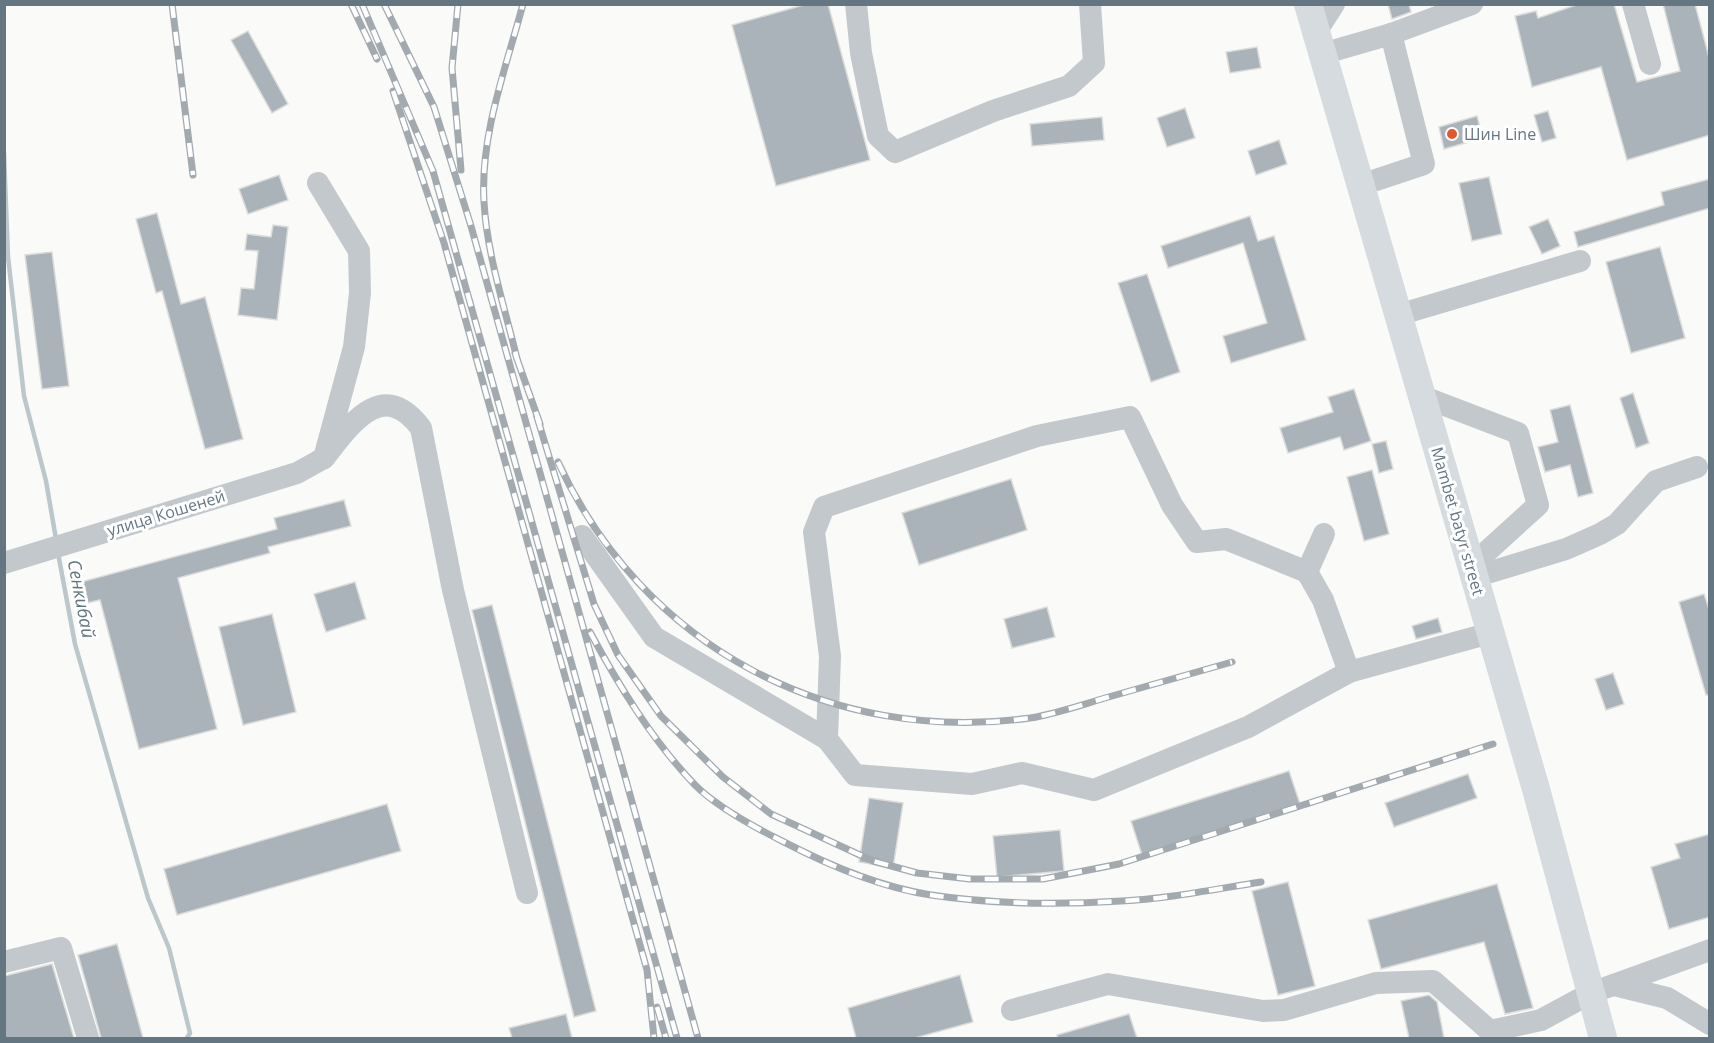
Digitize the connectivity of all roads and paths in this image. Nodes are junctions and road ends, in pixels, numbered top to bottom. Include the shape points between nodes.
1 (856, 4) edge
2 (1090, 4) edge
3 (1308, 4) edge
4 (1334, 4) edge
5 (1472, 4) edge
6 (1633, 4) edge
7 (1391, 34) junction
8 (1319, 43) junction
9 (1650, 64) dead end
10 (318, 183) dead end
11 (1361, 185) junction
12 (1580, 261) dead end
13 (1398, 315) junction
14 (1421, 396) junction
15 (324, 458) junction
16 (1697, 467) dead end
17 (1324, 534) dead end
18 (582, 536) dead end
19 (4, 562) edge
20 (1473, 571) junction
21 (1307, 572) junction
22 (1490, 633) junction
23 (1349, 672) junction
24 (827, 739) junction
25 (526, 893) dead end
26 (1710, 950) edge
27 (4, 962) edge
28 (1602, 989) junction
29 (1012, 1010) dead end
30 (1710, 1024) edge
31 (1606, 1032) edge
32 (88, 1038) edge

1 - 2 street via 861,53 878,136 895,152 993,111 1069,86 1094,63
3 - 8 main road, Mambet batyr street
4 - 8 street
5 - 7 street
6 - 9 street
7 - 8 street
7 - 11 street via 1424,164
8 - 11 main road, Mambet batyr street
10 - 15 street via 359,251 360,293 354,348
11 - 13 main road, Mambet batyr street
12 - 13 street
13 - 14 main road, Mambet batyr street
14 - 20 main road, Mambet batyr street
14 - 20 street via 1518,433 1538,505
15 - 19 street, улица Кошеней via 297,473
15 - 25 street via 352,421 376,406 393,405 409,413 421,428 453,590
16 - 20 street via 1656,481 1617,524 1600,534 1566,549
17 - 21 street
18 - 24 street via 654,637
20 - 22 main road, Mambet batyr street
21 - 23 street via 1323,600
21 - 24 street via 1226,539 1197,542 1172,505 1130,417 1037,436 824,507 814,532 830,656
22 - 23 street
22 - 28 main road, Mambet batyr street
23 - 24 street via 1248,727 1094,790 1022,773 972,784 855,775
26 - 28 street
27 - 32 street via 62,948
28 - 29 street via 1541,1020 1490,1030 1433,981 1376,983 1284,1010 1263,1011 1108,984
28 - 30 street via 1667,998
28 - 31 main road, Mambet batyr street

